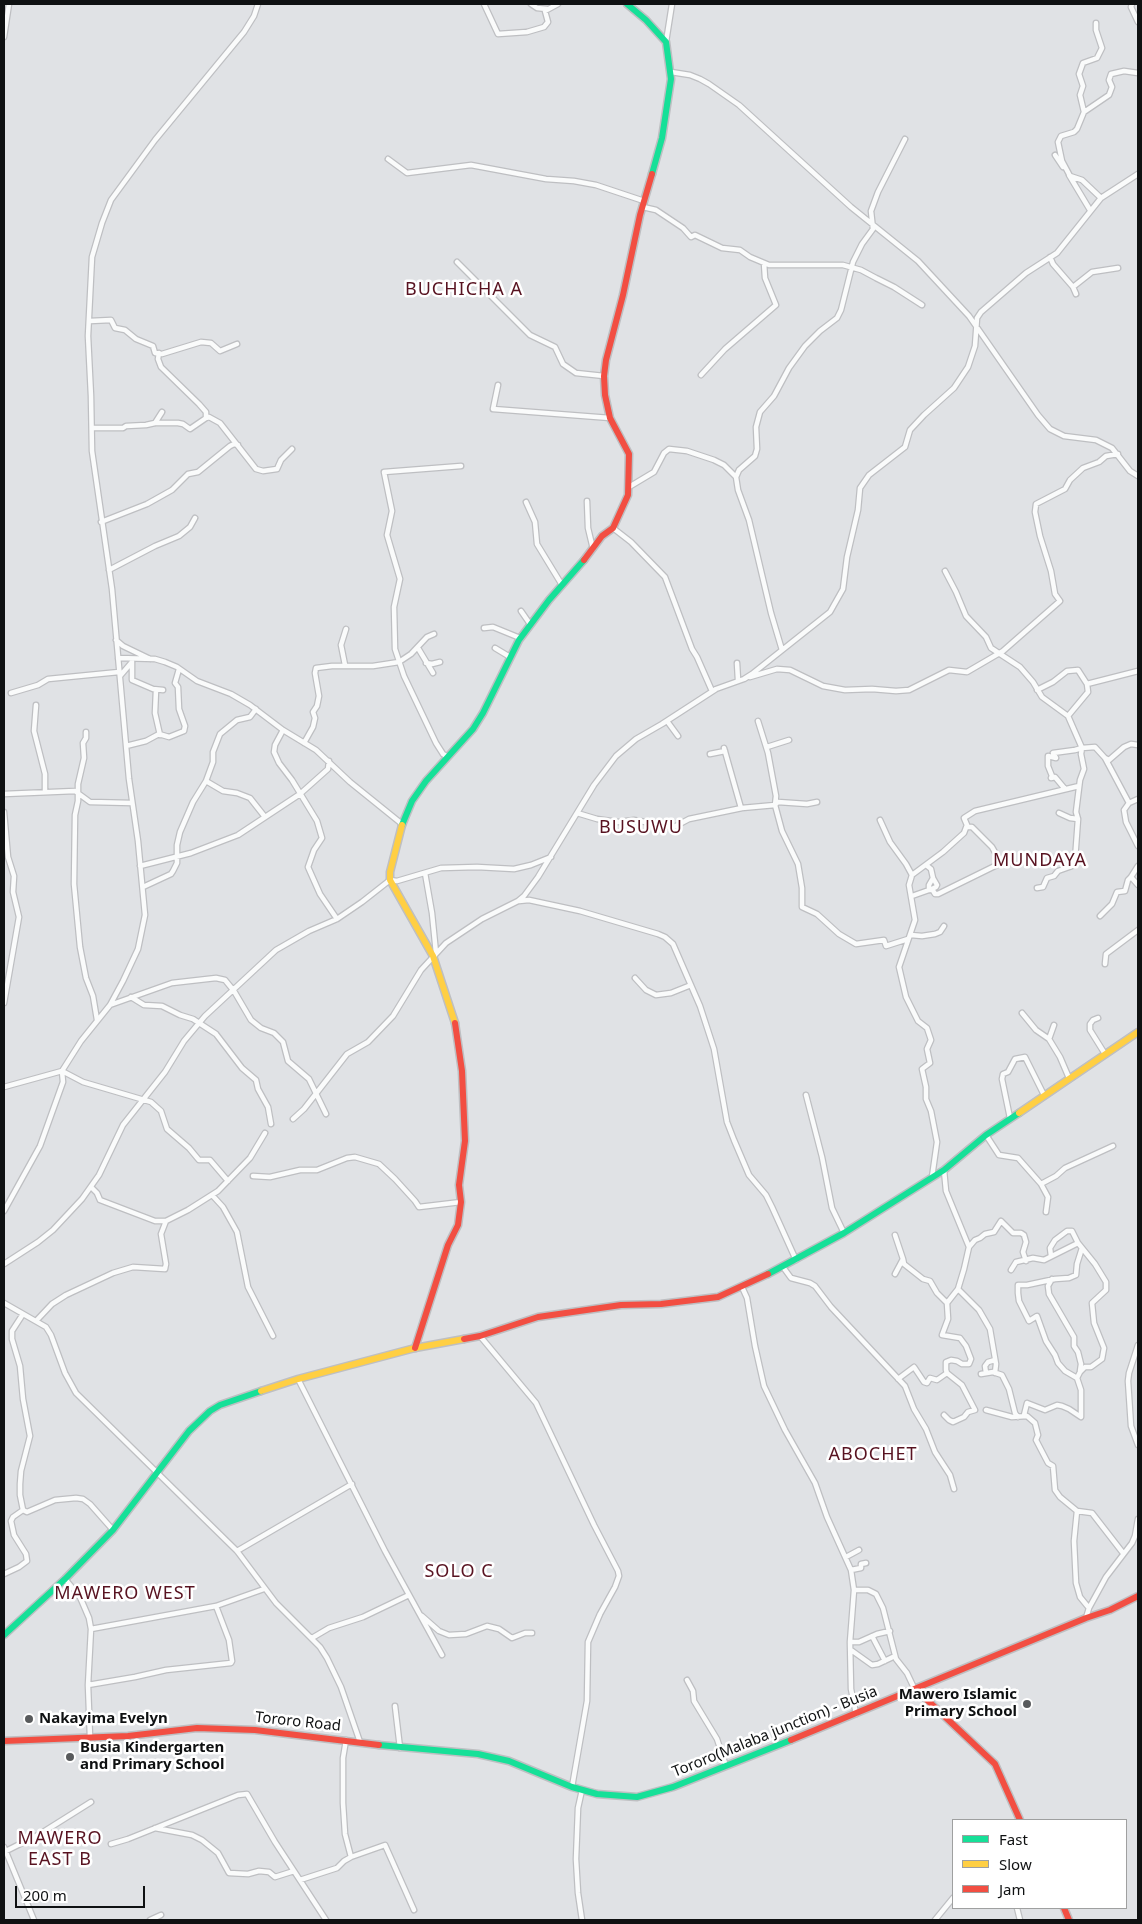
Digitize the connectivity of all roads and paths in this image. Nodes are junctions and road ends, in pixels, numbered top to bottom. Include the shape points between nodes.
1 (9, 4) edge
2 (258, 4) edge
3 (484, 4) edge
4 (531, 4) edge
5 (558, 4) edge
6 (627, 4) edge
7 (672, 4) edge
8 (1132, 4) edge
9 (547, 9) junction
10 (1138, 22) edge
11 (1096, 23) dead end
12 (4, 37) edge
13 (666, 42) junction
14 (671, 72) junction
15 (1138, 73) edge
16 (1084, 112) junction
17 (905, 139) dead end
18 (1055, 155) dead end
19 (388, 159) dead end
20 (1138, 174) edge
21 (1070, 176) junction
22 (1101, 198) junction
23 (644, 204) junction
24 (1090, 210) junction
25 (873, 224) junction
26 (1050, 257) junction
27 (457, 262) dead end
28 (764, 263) junction
29 (852, 268) junction
30 (1118, 268) dead end
31 (1073, 287) junction
32 (1076, 294) dead end
33 (922, 305) dead end
34 (90, 320) junction
35 (978, 329) junction
36 (237, 344) dead end
37 (159, 353) junction
38 (701, 375) dead end
39 (604, 376) junction
40 (498, 385) dead end
41 (162, 412) dead end
42 (206, 418) junction
43 (610, 418) junction
44 (155, 422) junction
45 (92, 428) junction
46 (238, 445) junction
47 (292, 449) dead end
48 (1118, 454) junction
49 (461, 466) dead end
50 (1138, 476) edge
51 (736, 477) junction
52 (630, 487) junction
53 (588, 501) dead end
54 (526, 502) dead end
55 (195, 518) dead end
56 (101, 522) junction
57 (613, 528) junction
58 (593, 549) junction
59 (109, 570) junction
60 (945, 571) dead end
61 (562, 585) junction
62 (521, 611) dead end
63 (530, 624) junction
64 (484, 628) dead end
65 (346, 629) dead end
66 (434, 634) dead end
67 (520, 638) junction
68 (116, 640) junction
69 (418, 648) junction
70 (495, 648) dead end
71 (782, 650) junction
72 (1000, 653) junction
73 (510, 657) junction
74 (118, 658) junction
75 (138, 659) junction
76 (150, 659) junction
77 (132, 662) junction
78 (399, 662) junction
79 (440, 662) dead end
80 (426, 663) junction
81 (737, 663) dead end
82 (344, 666) junction
83 (179, 669) junction
84 (1138, 671) edge
85 (432, 673) dead end
86 (119, 674) junction
87 (744, 679) junction
88 (738, 680) junction
89 (1087, 684) junction
90 (156, 690) junction
91 (163, 690) dead end
92 (1038, 690) junction
93 (712, 691) junction
94 (11, 693) dead end
95 (36, 705) dead end
96 (256, 709) junction
97 (1068, 716) junction
98 (667, 721) junction
99 (758, 721) dead end
100 (283, 730) junction
101 (86, 732) dead end
102 (160, 735) junction
103 (678, 736) dead end
104 (789, 740) dead end
105 (304, 743) junction
106 (1138, 745) edge
107 (126, 746) junction
108 (767, 747) junction
109 (1082, 748) junction
110 (710, 754) dead end
111 (448, 758) junction
112 (1105, 758) junction
113 (329, 761) junction
114 (206, 781) junction
115 (1079, 786) junction
116 (1065, 789) junction
117 (45, 792) junction
118 (78, 792) junction
119 (4, 794) edge
120 (300, 794) junction
121 (1138, 799) edge
122 (817, 802) dead end
123 (1129, 802) junction
124 (132, 803) junction
125 (775, 805) junction
126 (741, 808) junction
127 (4, 812) edge
128 (577, 813) junction
129 (1059, 813) dead end
130 (265, 817) junction
131 (1078, 819) junction
132 (880, 820) dead end
133 (402, 824) junction
134 (967, 827) junction
135 (1138, 846) edge
136 (177, 855) junction
137 (550, 857) junction
138 (926, 865) junction
139 (140, 866) junction
140 (1138, 866) edge
141 (425, 873) junction
142 (912, 875) junction
143 (1131, 877) junction
144 (390, 880) junction
145 (1138, 885) edge
146 (143, 887) junction
147 (1037, 888) dead end
148 (931, 890) junction
149 (912, 896) junction
150 (518, 901) junction
151 (1100, 916) dead end
152 (337, 919) junction
153 (944, 926) dead end
154 (1138, 930) edge
155 (910, 937) junction
156 (435, 955) junction
157 (1106, 964) dead end
158 (635, 978) dead end
159 (691, 984) junction
160 (234, 990) junction
161 (131, 997) junction
162 (4, 1003) edge
163 (110, 1005) junction
164 (1022, 1013) dead end
165 (1098, 1018) dead end
166 (97, 1020) junction
167 (200, 1024) junction
168 (1054, 1026) dead end
169 (1138, 1032) edge
170 (1049, 1040) junction
171 (1105, 1054) junction
172 (62, 1071) junction
173 (1069, 1078) junction
174 (4, 1087) edge
175 (316, 1092) junction
176 (806, 1095) dead end
177 (1044, 1095) junction
178 (142, 1101) junction
179 (326, 1114) dead end
180 (1010, 1118) junction
181 (293, 1119) dead end
182 (270, 1124) dead end
183 (265, 1133) dead end
184 (986, 1134) junction
185 (1113, 1146) dead end
186 (944, 1170) junction
187 (253, 1176) dead end
188 (932, 1177) junction
189 (228, 1181) junction
190 (1042, 1184) junction
191 (91, 1187) junction
192 (212, 1195) junction
193 (461, 1202) junction
194 (4, 1211) edge
195 (1046, 1212) dead end
196 (155, 1221) junction
197 (166, 1221) junction
198 (161, 1231) junction
199 (844, 1233) junction
200 (895, 1235) dead end
201 (1078, 1243) junction
202 (969, 1247) junction
203 (1082, 1248) junction
204 (1051, 1256) junction
205 (903, 1258) junction
206 (796, 1260) junction
207 (1026, 1261) junction
208 (4, 1264) edge
209 (784, 1267) junction
210 (1011, 1270) dead end
211 (895, 1274) dead end
212 (1052, 1279) junction
213 (742, 1287) junction
214 (958, 1289) junction
215 (947, 1303) junction
216 (4, 1304) edge
217 (23, 1314) junction
218 (36, 1320) junction
219 (273, 1336) dead end
220 (480, 1336) junction
221 (1138, 1345) edge
222 (415, 1348) junction
223 (994, 1360) junction
224 (1080, 1372) junction
225 (947, 1373) junction
226 (995, 1373) junction
227 (1077, 1378) junction
228 (298, 1379) junction
229 (898, 1379) junction
230 (986, 1410) dead end
231 (944, 1415) dead end
232 (1024, 1415) junction
233 (1018, 1418) junction
234 (1138, 1444) edge
235 (157, 1471) junction
236 (352, 1484) junction
237 (954, 1489) dead end
238 (23, 1510) junction
239 (1077, 1511) junction
240 (1138, 1519) edge
241 (113, 1530) junction
242 (859, 1550) dead end
243 (237, 1551) junction
244 (1124, 1553) junction
245 (846, 1558) junction
246 (866, 1563) dead end
247 (851, 1570) junction
248 (4, 1574) edge
249 (65, 1579) junction
250 (264, 1589) junction
251 (854, 1590) junction
252 (409, 1595) junction
253 (1138, 1596) edge
254 (216, 1606) junction
255 (1089, 1608) junction
256 (419, 1614) junction
257 (1086, 1618) junction
258 (91, 1629) junction
259 (890, 1631) junction
260 (4, 1634) edge
261 (532, 1634) dead end
262 (872, 1636) junction
263 (312, 1638) junction
264 (850, 1642) junction
265 (852, 1650) junction
266 (442, 1655) dead end
267 (895, 1656) junction
268 (886, 1660) junction
269 (687, 1680) dead end
270 (88, 1685) junction
271 (913, 1690) junction
272 (395, 1706) dead end
273 (856, 1714) junction
274 (90, 1737) junction
275 (4, 1740) edge
276 (346, 1740) junction
277 (360, 1742) junction
278 (400, 1748) junction
279 (726, 1766) junction
280 (572, 1786) junction
281 (582, 1790) junction
282 (91, 1802) dead end
283 (1020, 1819) edge
284 (154, 1828) junction
285 (111, 1844) dead end
286 (5, 1849) edge
287 (351, 1857) junction
288 (294, 1871) junction
289 (300, 1880) junction
290 (952, 1899) edge
291 (414, 1910) dead end
292 (161, 1915) dead end
293 (34, 1920) edge
294 (150, 1920) edge
295 (326, 1920) edge
296 (582, 1920) edge
297 (936, 1920) edge

1 - 12 street
2 - 34 street via 244,32 112,200 92,257
3 - 9 street via 498,34 544,27 548,22
4 - 9 street
5 - 9 street
6 - 13 main road
7 - 13 street
8 - 10 street
11 - 16 street via 1102,48 1097,58 1083,63 1079,74
13 - 14 main road
14 - 23 main road via 662,138
14 - 25 street via 700,79 739,105
15 - 16 street via 1124,71 1111,74 1109,95
16 - 21 street via 1077,129 1061,136 1058,142
17 - 25 street via 875,198 871,211
18 - 21 street
19 - 23 street via 407,173 471,165 574,181 596,185
20 - 22 street
21 - 22 street via 1082,180
21 - 24 street
22 - 24 street
23 - 28 street via 683,228 691,237 695,235 722,248 740,250
23 - 39 main road
24 - 26 street via 1057,253
25 - 29 street
25 - 35 street via 918,260
26 - 31 street
26 - 35 street via 989,303 977,318
27 - 39 street via 530,335 555,347 563,364 576,373
28 - 29 street
28 - 38 street via 765,278 776,305
29 - 33 street via 894,287
29 - 51 street via 837,318 808,342 760,412 755,456
30 - 31 street via 1092,272
31 - 32 street
34 - 37 street via 111,320 115,328 125,330
34 - 45 street via 88,363
35 - 48 street via 1050,429 1064,436 1096,440
35 - 71 street via 968,367 954,388 910,430 905,447 869,475 860,488 843,589 830,612
36 - 37 street via 220,351 211,343 201,342
37 - 42 street via 161,368 199,404 206,412
39 - 43 main road
40 - 43 street via 493,409
41 - 44 street
42 - 44 street via 190,429 178,423
42 - 46 street via 220,423
43 - 52 main road via 629,454
44 - 45 street via 123,428
45 - 56 street
46 - 47 street via 252,466 263,471 277,469
46 - 56 street via 230,446 198,472 188,474 172,490
48 - 50 street via 1130,472
48 - 72 street via 1106,456 1083,468 1065,489 1036,504 1040,536 1055,594 1060,600
49 - 78 street via 384,472 392,511 387,535 400,579 394,607 395,650
51 - 52 street via 714,460 687,450 669,449 654,472
51 - 71 street
52 - 57 main road
53 - 58 street via 588,528
54 - 61 street via 535,522 537,544
55 - 59 street via 182,535
56 - 59 street
57 - 58 main road
57 - 93 street via 664,577
58 - 61 main road
59 - 68 street
60 - 72 street via 966,616 986,637 991,648
61 - 63 main road
62 - 63 street
63 - 67 main road
64 - 67 street via 493,627
65 - 82 street via 341,644
66 - 69 street
67 - 73 main road
68 - 74 street
68 - 76 street
69 - 78 street
69 - 80 street
70 - 73 street
71 - 87 street
72 - 87 street via 968,672 949,670 902,691 838,689 790,670 778,669
72 - 92 street via 1020,667
73 - 111 main road via 483,714
74 - 75 street
74 - 86 street
75 - 76 street
75 - 77 street
76 - 83 street
77 - 86 street
77 - 90 street via 132,680
78 - 82 street
78 - 111 street via 436,742
79 - 80 street
80 - 85 street
81 - 88 street
82 - 105 street via 316,668 317,706 313,727
83 - 96 street via 196,681 231,694
83 - 102 street via 175,683 184,731 169,738
84 - 89 street
86 - 94 street via 70,675 48,679
86 - 107 street
87 - 88 street
88 - 93 street
89 - 92 street via 1078,670 1073,670
89 - 97 street via 1087,694
90 - 91 street
90 - 102 street via 155,713
92 - 97 street via 1045,700
93 - 98 street
95 - 117 street via 34,731 45,774
96 - 100 street
96 - 114 street via 250,717 238,720 220,734
97 - 109 street
98 - 103 street
98 - 128 street via 636,739 616,756
99 - 108 street
100 - 105 street
100 - 120 street via 274,752
101 - 118 street
102 - 107 street
104 - 108 street
105 - 113 street
106 - 112 street via 1120,749 1111,759
107 - 124 street
108 - 125 street
109 - 112 street via 1095,748
109 - 115 street via 1084,769
109 - 116 street via 1053,753 1056,758 1048,756 1051,778 1056,777
110 - 126 street via 725,750
111 - 133 main road via 412,801
112 - 123 street
113 - 120 street via 328,769
113 - 133 street
114 - 130 street via 223,791 250,798
114 - 136 street via 180,832
115 - 116 street
115 - 131 street
116 - 134 street via 975,811 964,818
117 - 118 street
117 - 119 street
118 - 124 street via 87,802
118 - 166 street via 74,842 76,917
120 - 130 street
120 - 152 street via 317,821 322,838 308,867 320,894
121 - 123 street
122 - 125 street via 778,802
123 - 135 street via 1124,808 1124,817
124 - 139 street
125 - 126 street
125 - 155 street via 782,830 798,864 802,907 817,914 856,944 884,940 886,946
126 - 128 street via 690,819 674,827 634,820 597,819
127 - 162 street via 19,917
128 - 137 street
129 - 131 street
130 - 136 street via 238,835
131 - 147 street via 1072,866 1058,871 1047,878 1043,887
132 - 142 street
133 - 144 main road
134 - 138 street
134 - 148 street via 972,827 992,847 1001,862 938,894
136 - 139 street
136 - 146 street via 177,863 170,874
137 - 141 street via 514,869 441,868
137 - 150 street
138 - 142 street
138 - 148 street via 934,878 929,885
139 - 146 street
140 - 143 street
141 - 144 street
141 - 156 street
142 - 149 street via 909,885
143 - 145 street
143 - 151 street via 1125,891 1117,892 1112,904
144 - 152 street
144 - 156 main road
146 - 163 street via 142,934
148 - 149 street
149 - 155 street via 916,920
150 - 156 street via 474,923
150 - 159 street via 529,900 580,911 665,937 672,944
152 - 160 street via 276,950
153 - 155 street via 935,934
154 - 157 street via 1106,954
155 - 188 street via 899,967 906,997 918,1021 927,1028 931,1040 927,1049 930,1063 922,1068 937,1142
156 - 175 street via 421,970 393,1016 368,1042 347,1054
156 - 193 main road via 456,1028 462,1062 464,1141
158 - 159 street via 646,990 656,994 671,994
159 - 206 street via 714,1050 727,1122 749,1175 766,1195
160 - 161 street via 225,980 216,978 172,983
160 - 167 street
160 - 175 street via 252,1020 283,1042 288,1061 309,1079
161 - 163 street
161 - 167 street via 144,1005 162,1006
163 - 166 street
164 - 170 street
165 - 171 street via 1090,1024 1090,1030
166 - 172 street
167 - 178 street via 184,1041
167 - 182 street via 216,1034 242,1068 256,1080 268,1106
168 - 170 street
169 - 171 main road
170 - 173 street
171 - 173 main road
172 - 174 street
172 - 178 street via 83,1082
172 - 194 street via 63,1082 40,1146
173 - 177 main road
175 - 179 street
175 - 181 street
176 - 199 street via 832,1208
177 - 180 main road
177 - 180 street via 1025,1057 1015,1059 1002,1079
178 - 189 street via 151,1102 161,1111 167,1129 199,1160 210,1160
178 - 191 street via 123,1125
180 - 184 main road
183 - 189 street via 255,1153
184 - 186 main road
184 - 190 street via 999,1155 1018,1158
185 - 190 street via 1065,1168
186 - 188 main road
186 - 202 street via 946,1191
187 - 193 street via 270,1177 300,1170 318,1170 355,1157 379,1164 419,1207
188 - 199 main road
189 - 192 street
190 - 195 street via 1048,1197
191 - 196 street via 98,1192 100,1200
191 - 208 street via 53,1230
192 - 197 street
192 - 219 street via 237,1232 248,1288
193 - 222 main road via 458,1225 448,1245
196 - 197 street
196 - 198 street
197 - 198 street
198 - 218 street via 165,1269 133,1267 118,1271 66,1295
199 - 206 main road
200 - 205 street
201 - 203 street
201 - 204 street
201 - 204 street via 1073,1231 1059,1235 1050,1248
202 - 207 street via 975,1240 994,1232 1002,1221 1013,1233 1024,1235
202 - 214 street
203 - 212 street via 1076,1275
203 - 224 street via 1106,1282 1106,1290 1092,1303 1094,1323 1104,1348 1102,1359
204 - 207 street via 1044,1260 1032,1258
205 - 211 street
205 - 215 street via 904,1264 930,1281
206 - 209 main road
207 - 210 street via 1016,1262
209 - 213 main road
209 - 229 street via 790,1278 815,1286
212 - 224 street via 1048,1286 1049,1294 1074,1337
212 - 227 street via 1018,1285 1019,1301 1029,1321 1037,1316 1058,1363
213 - 220 main road via 718,1297 621,1305 538,1317
213 - 245 street via 764,1386 815,1483
214 - 215 street
214 - 223 street via 986,1321 994,1346
215 - 225 street via 948,1319 942,1335 960,1338 971,1359 969,1364 946,1362
216 - 217 street
217 - 218 street
217 - 238 street via 12,1331 12,1339 20,1366 30,1436 21,1471
218 - 235 street via 51,1335 76,1393
220 - 222 main road
220 - 280 street via 536,1403 618,1570 616,1587 588,1642 587,1700
221 - 234 street via 1128,1387 1131,1426
222 - 228 main road
223 - 226 street
223 - 226 street via 988,1362 984,1373
224 - 227 street
225 - 229 street via 937,1380 930,1378 928,1383 914,1367
225 - 231 street via 962,1385 976,1410 953,1422
226 - 233 street via 1005,1379
227 - 232 street via 1081,1390 1081,1417 1062,1406 1045,1410 1027,1403
228 - 235 main road via 215,1408 189,1431
228 - 236 street
229 - 237 street via 908,1392
230 - 233 street
232 - 233 street
232 - 239 street via 1035,1423 1036,1440 1048,1463 1053,1466 1055,1490
235 - 241 main road
235 - 243 street
236 - 243 street
236 - 252 street
238 - 241 street via 28,1512 55,1500 83,1499
238 - 248 street via 11,1521 14,1536 27,1561
239 - 244 street via 1092,1513
239 - 255 street via 1074,1542 1076,1583 1080,1597
240 - 244 street via 1135,1536
241 - 249 main road
242 - 245 street
243 - 250 street
244 - 255 street via 1111,1568
245 - 247 street
246 - 247 street
247 - 251 street
249 - 258 street via 80,1597
249 - 260 main road
250 - 254 street
250 - 263 street via 284,1613
251 - 259 street via 874,1592
251 - 264 street
252 - 256 street
252 - 263 street
253 - 257 main road, Tororo(Malaba junction) - Busia
254 - 258 street
254 - 270 street via 229,1640 231,1663 166,1670
255 - 257 street
256 - 261 street via 439,1632 449,1635 466,1634 487,1626 512,1638 524,1633
256 - 266 street
257 - 271 main road, Tororo(Malaba junction) - Busia
258 - 270 street
259 - 262 street
259 - 267 street
262 - 264 street
262 - 268 street
263 - 277 street via 337,1678
264 - 265 street
265 - 268 street via 872,1665
265 - 273 street via 851,1689
267 - 268 street
267 - 271 street via 907,1673
269 - 279 street via 694,1701 721,1747
270 - 274 street
271 - 273 main road, Tororo(Malaba junction) - Busia
271 - 283 main road via 996,1764
272 - 278 street
273 - 279 main road, Tororo(Malaba junction) - Busia
274 - 275 main road, Tororo Road
274 - 276 main road, Tororo Road via 216,1728
276 - 277 main road, Tororo Road
276 - 287 street via 343,1803 345,1834
277 - 278 main road, Tororo Road
278 - 280 main road, Tororo Road via 493,1757
279 - 281 main road, Tororo(Malaba junction) - Busia via 637,1797 609,1796
280 - 281 main road, Tororo Road
281 - 296 street via 576,1859
282 - 286 street via 40,1834
284 - 285 street
284 - 288 street via 202,1840 218,1853 233,1874 259,1871 269,1872 275,1877
284 - 288 street via 247,1794
286 - 293 street
287 - 289 street via 338,1868
287 - 291 street via 385,1845
288 - 289 street
289 - 295 street
290 - 297 street
292 - 294 street

